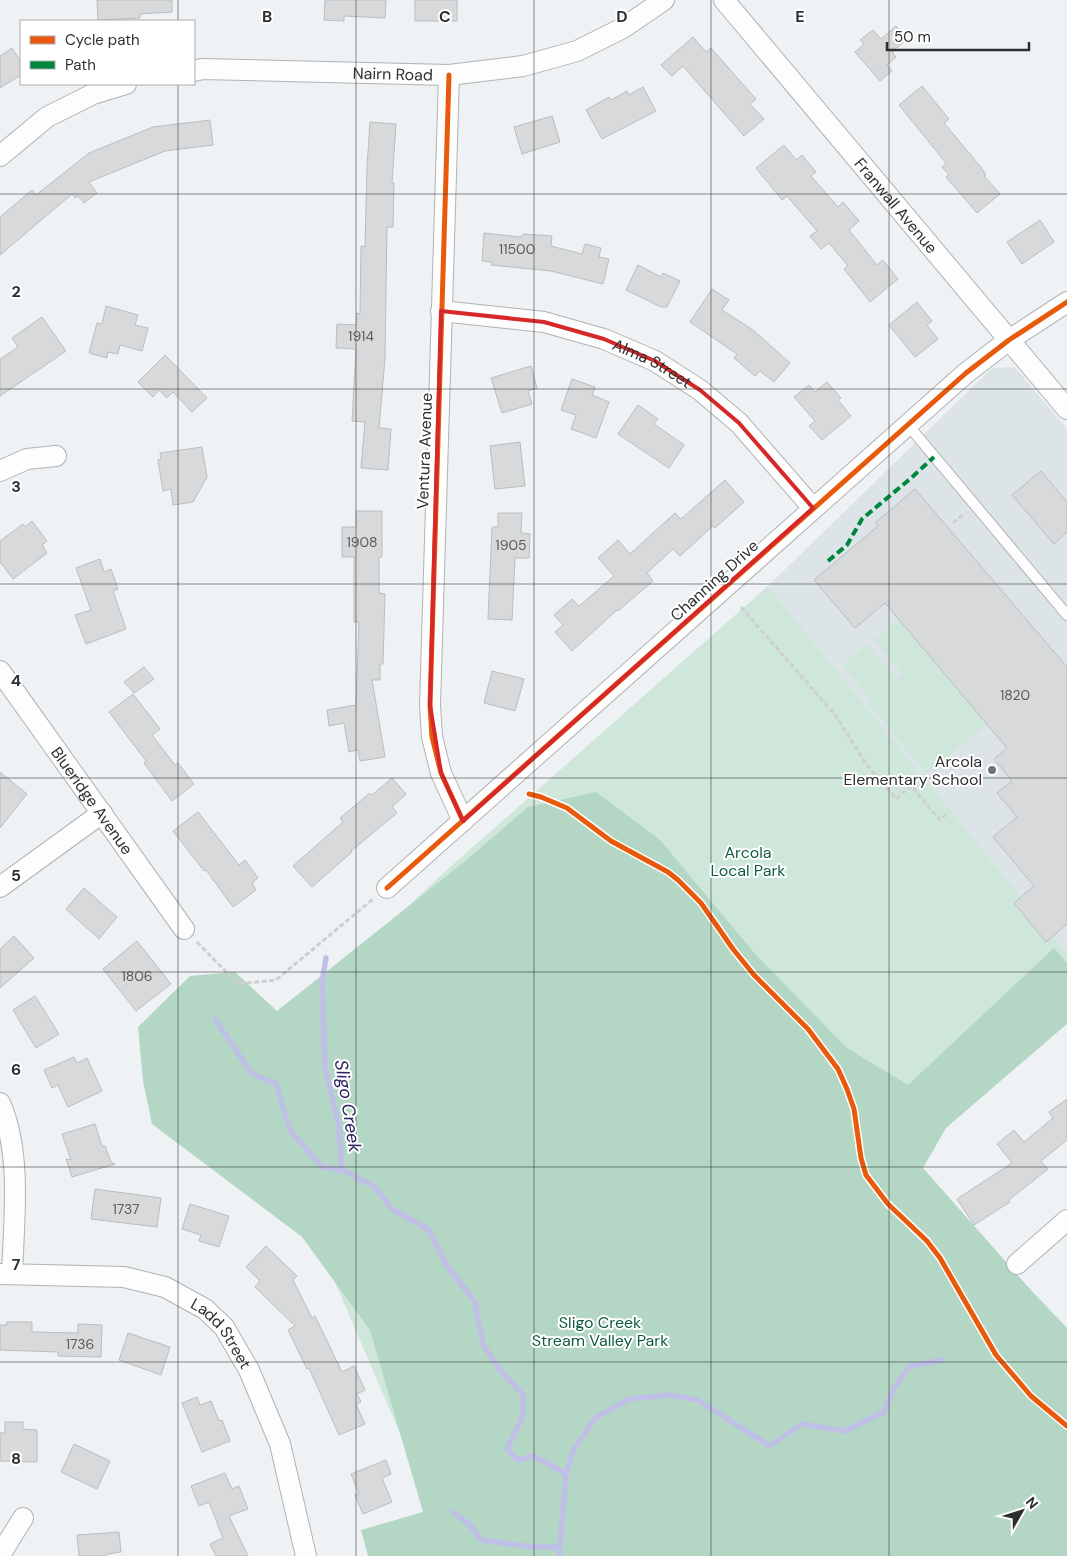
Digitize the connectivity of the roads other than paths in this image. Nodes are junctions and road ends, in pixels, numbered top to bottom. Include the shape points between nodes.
1 (664, 0) edge
2 (724, 0) edge
3 (195, 71) edge
4 (449, 75) junction
5 (123, 85) edge
6 (0, 156) edge
7 (1067, 302) edge
8 (441, 311) junction
9 (1009, 340) junction
10 (1067, 410) edge
11 (908, 425) junction
12 (56, 456) dead end
13 (0, 472) edge
14 (814, 508) junction
15 (1067, 615) edge
16 (0, 671) edge
17 (102, 813) junction
18 (463, 821) junction
19 (0, 887) edge
20 (387, 888) road end
21 (184, 929) road end
22 (0, 1103) edge
23 (1067, 1220) edge
24 (1017, 1264) dead end
25 (6, 1274) edge
26 (23, 1518) dead end
27 (0, 1555) edge
28 (306, 1556) edge

1 - 4 street, Nairn Road via 623,28 577,51 523,66
2 - 9 street, Franwall Avenue
3 - 4 street, Nairn Road
4 - 8 street, Ventura Avenue
5 - 6 street via 93,94 47,118
7 - 9 street, Channing Drive
8 - 14 street, Alma Street via 544,322 604,339 655,361 700,390 739,423
8 - 18 street, Ventura Avenue via 430,705 432,737 441,773
9 - 10 street, Franwall Avenue
9 - 11 street, Channing Drive
11 - 14 street, Channing Drive
11 - 15 lane
12 - 13 street via 27,459
14 - 18 street, Channing Drive
16 - 17 street, Blueridge Avenue
17 - 19 street
17 - 21 street, Blueridge Avenue
18 - 20 street, Channing Drive
22 - 25 street via 5,1114 15,1172
23 - 24 street
25 - 28 street, Ladd Street via 124,1277 165,1287 204,1309 224,1327 249,1370 280,1444
26 - 27 street

